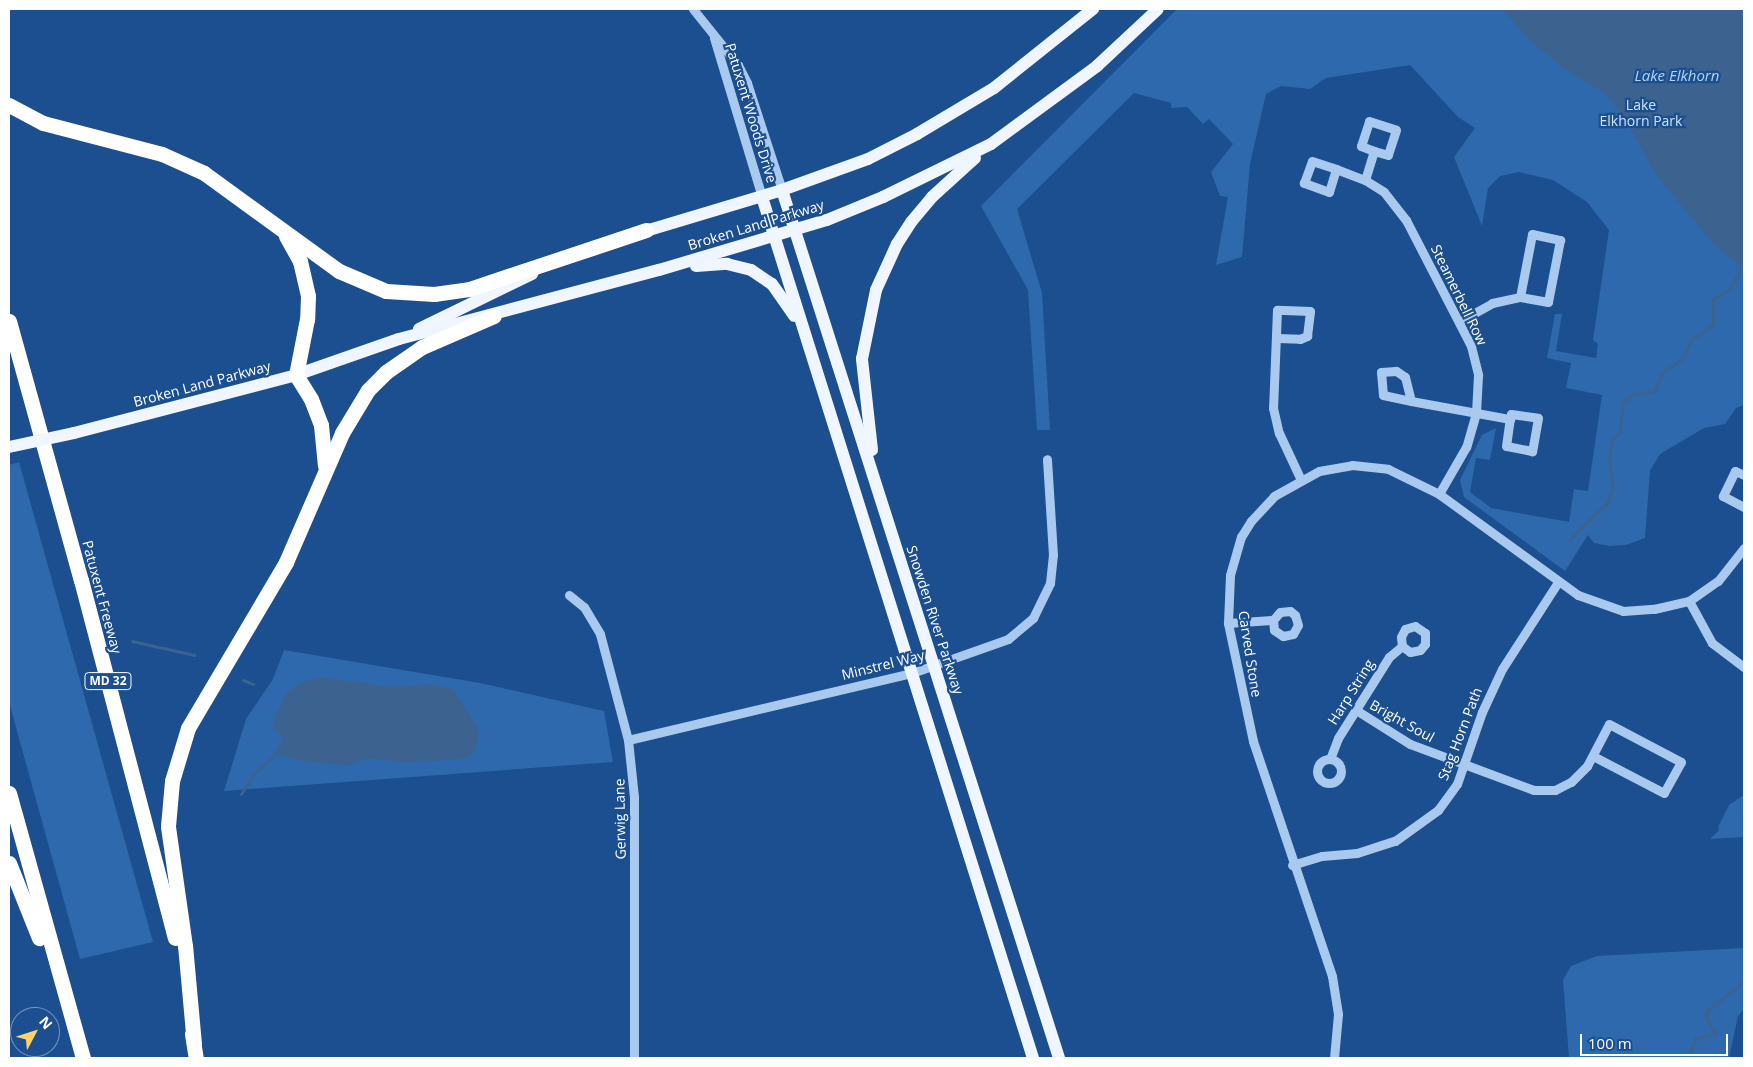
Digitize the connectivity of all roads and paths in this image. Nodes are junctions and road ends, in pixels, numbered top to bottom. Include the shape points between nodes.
1 (693, 9) edge
2 (1093, 9) edge
3 (1158, 9) edge
4 (714, 38) junction
5 (9, 105) edge
6 (991, 144) junction
7 (1374, 151) dead end
8 (1336, 169) dead end
9 (1365, 180) junction
10 (782, 190) junction
11 (762, 196) junction
12 (646, 230) junction
13 (283, 231) junction
14 (796, 231) junction
15 (773, 238) junction
16 (658, 270) junction
17 (1520, 297) junction
18 (494, 316) junction
19 (9, 321) edge
20 (1460, 321) junction
21 (803, 331) junction
22 (1277, 338) junction
23 (399, 339) junction
24 (296, 375) junction
25 (1411, 401) dead end
26 (1476, 413) junction
27 (1510, 419) junction
28 (9, 447) edge
29 (1047, 458) dead end
30 (325, 470) junction
31 (1744, 475) edge
32 (1301, 480) junction
33 (878, 492) junction
34 (1439, 494) junction
35 (1744, 507) edge
36 (1744, 548) edge
37 (1558, 582) junction
38 (570, 595) dead end
39 (1689, 600) junction
40 (1273, 620) dead end
41 (1228, 623) junction
42 (1402, 646) dead end
43 (934, 666) junction
44 (1744, 666) edge
45 (912, 673) junction
46 (1356, 710) junction
47 (628, 740) junction
48 (1593, 756) junction
49 (1330, 759) dead end
50 (1464, 765) junction
51 (9, 793) edge
52 (9, 863) edge
53 (1292, 865) junction
54 (195, 1051) edge
55 (82, 1058) edge
56 (634, 1058) edge
57 (1034, 1058) edge
58 (1059, 1058) edge
59 (1334, 1058) edge

1 - 4 street, Patuxent Woods Drive
2 - 10 main road, Broken Land Parkway via 1033,60 940,121 868,159
3 - 6 main road, Broken Land Parkway via 1097,66
4 - 10 street, Patuxent Woods Drive via 738,65 747,83
4 - 11 street, Patuxent Woods Drive
5 - 13 highway via 43,123 162,154 186,164 223,184
6 - 14 main road, Broken Land Parkway via 883,197
6 - 33 main road via 932,198 912,221 897,244 876,290 862,358 863,396
7 - 9 street
8 - 9 street, Steamerbell Row
9 - 20 street, Steamerbell Row via 1384,192 1398,208
10 - 11 main road, Broken Land Parkway
10 - 14 main road, Snowden River Parkway
11 - 12 main road, Broken Land Parkway
11 - 15 main road
12 - 13 highway via 470,289 434,294 386,291 362,283 339,271
12 - 23 main road, Broken Land Parkway via 538,272
13 - 24 highway via 300,261 308,296
14 - 15 main road, Broken Land Parkway
14 - 33 main road, Snowden River Parkway
15 - 16 main road, Broken Land Parkway
15 - 21 main road
16 - 18 main road, Broken Land Parkway
16 - 21 main road via 726,264 751,270 780,293
17 - 17 street via 1532,234 1560,240 1548,302
17 - 20 street via 1492,303
18 - 23 main road, Broken Land Parkway
18 - 30 highway via 422,347 386,372 354,410
19 - 54 highway, Patuxent Freeway / MD 32 via 174,935
20 - 26 street, Steamerbell Row via 1476,363
21 - 45 main road
22 - 22 street via 1277,310 1310,311 1307,336 1300,339
22 - 32 street via 1273,394 1275,422
23 - 24 main road, Broken Land Parkway
24 - 28 main road, Broken Land Parkway, bridge
24 - 30 highway via 309,394 322,425
25 - 26 street
26 - 27 street
26 - 34 street, Steamerbell Row via 1466,447
27 - 27 street via 1506,446 1532,451 1538,418 1511,414
29 - 43 street, Minstrel Way via 1053,570 1040,608 1008,639
30 - 54 highway via 286,562 198,705 172,781 168,812 170,852 185,946
31 - 35 street via 1735,471 1723,496
32 - 34 street, Carved Stone via 1334,467 1372,466 1405,474
32 - 41 street, Carved Stone via 1274,496 1241,537 1230,575
33 - 43 main road, Snowden River Parkway
34 - 37 street, Carved Stone
36 - 39 street, Carved Stone via 1718,581
37 - 39 street, Carved Stone via 1596,604 1623,611 1654,609
37 - 50 street, Stag Horn Path via 1502,669 1482,712
38 - 47 street, Gerwig Lane via 584,607 600,634
39 - 44 street via 1712,643
40 - 41 street
41 - 53 street, Carved Stone via 1253,741
42 - 46 street, Harp String via 1389,657
43 - 45 street, Minstrel Way
43 - 58 main road, Snowden River Parkway
45 - 47 street, Minstrel Way
45 - 57 main road
46 - 49 street, Harp String via 1338,738
46 - 50 street, Bright Soul via 1410,744
47 - 56 street, Gerwig Lane via 634,797
48 - 48 street, Bright Soul via 1609,724 1680,762 1664,794
48 - 50 street, Bright Soul via 1571,782 1545,791
50 - 53 street, Stag Horn Path via 1447,799 1412,832 1377,848 1322,856
51 - 55 highway
52 - 55 highway via 29,908
53 - 59 street, Carved Stone via 1332,976 1338,1014

